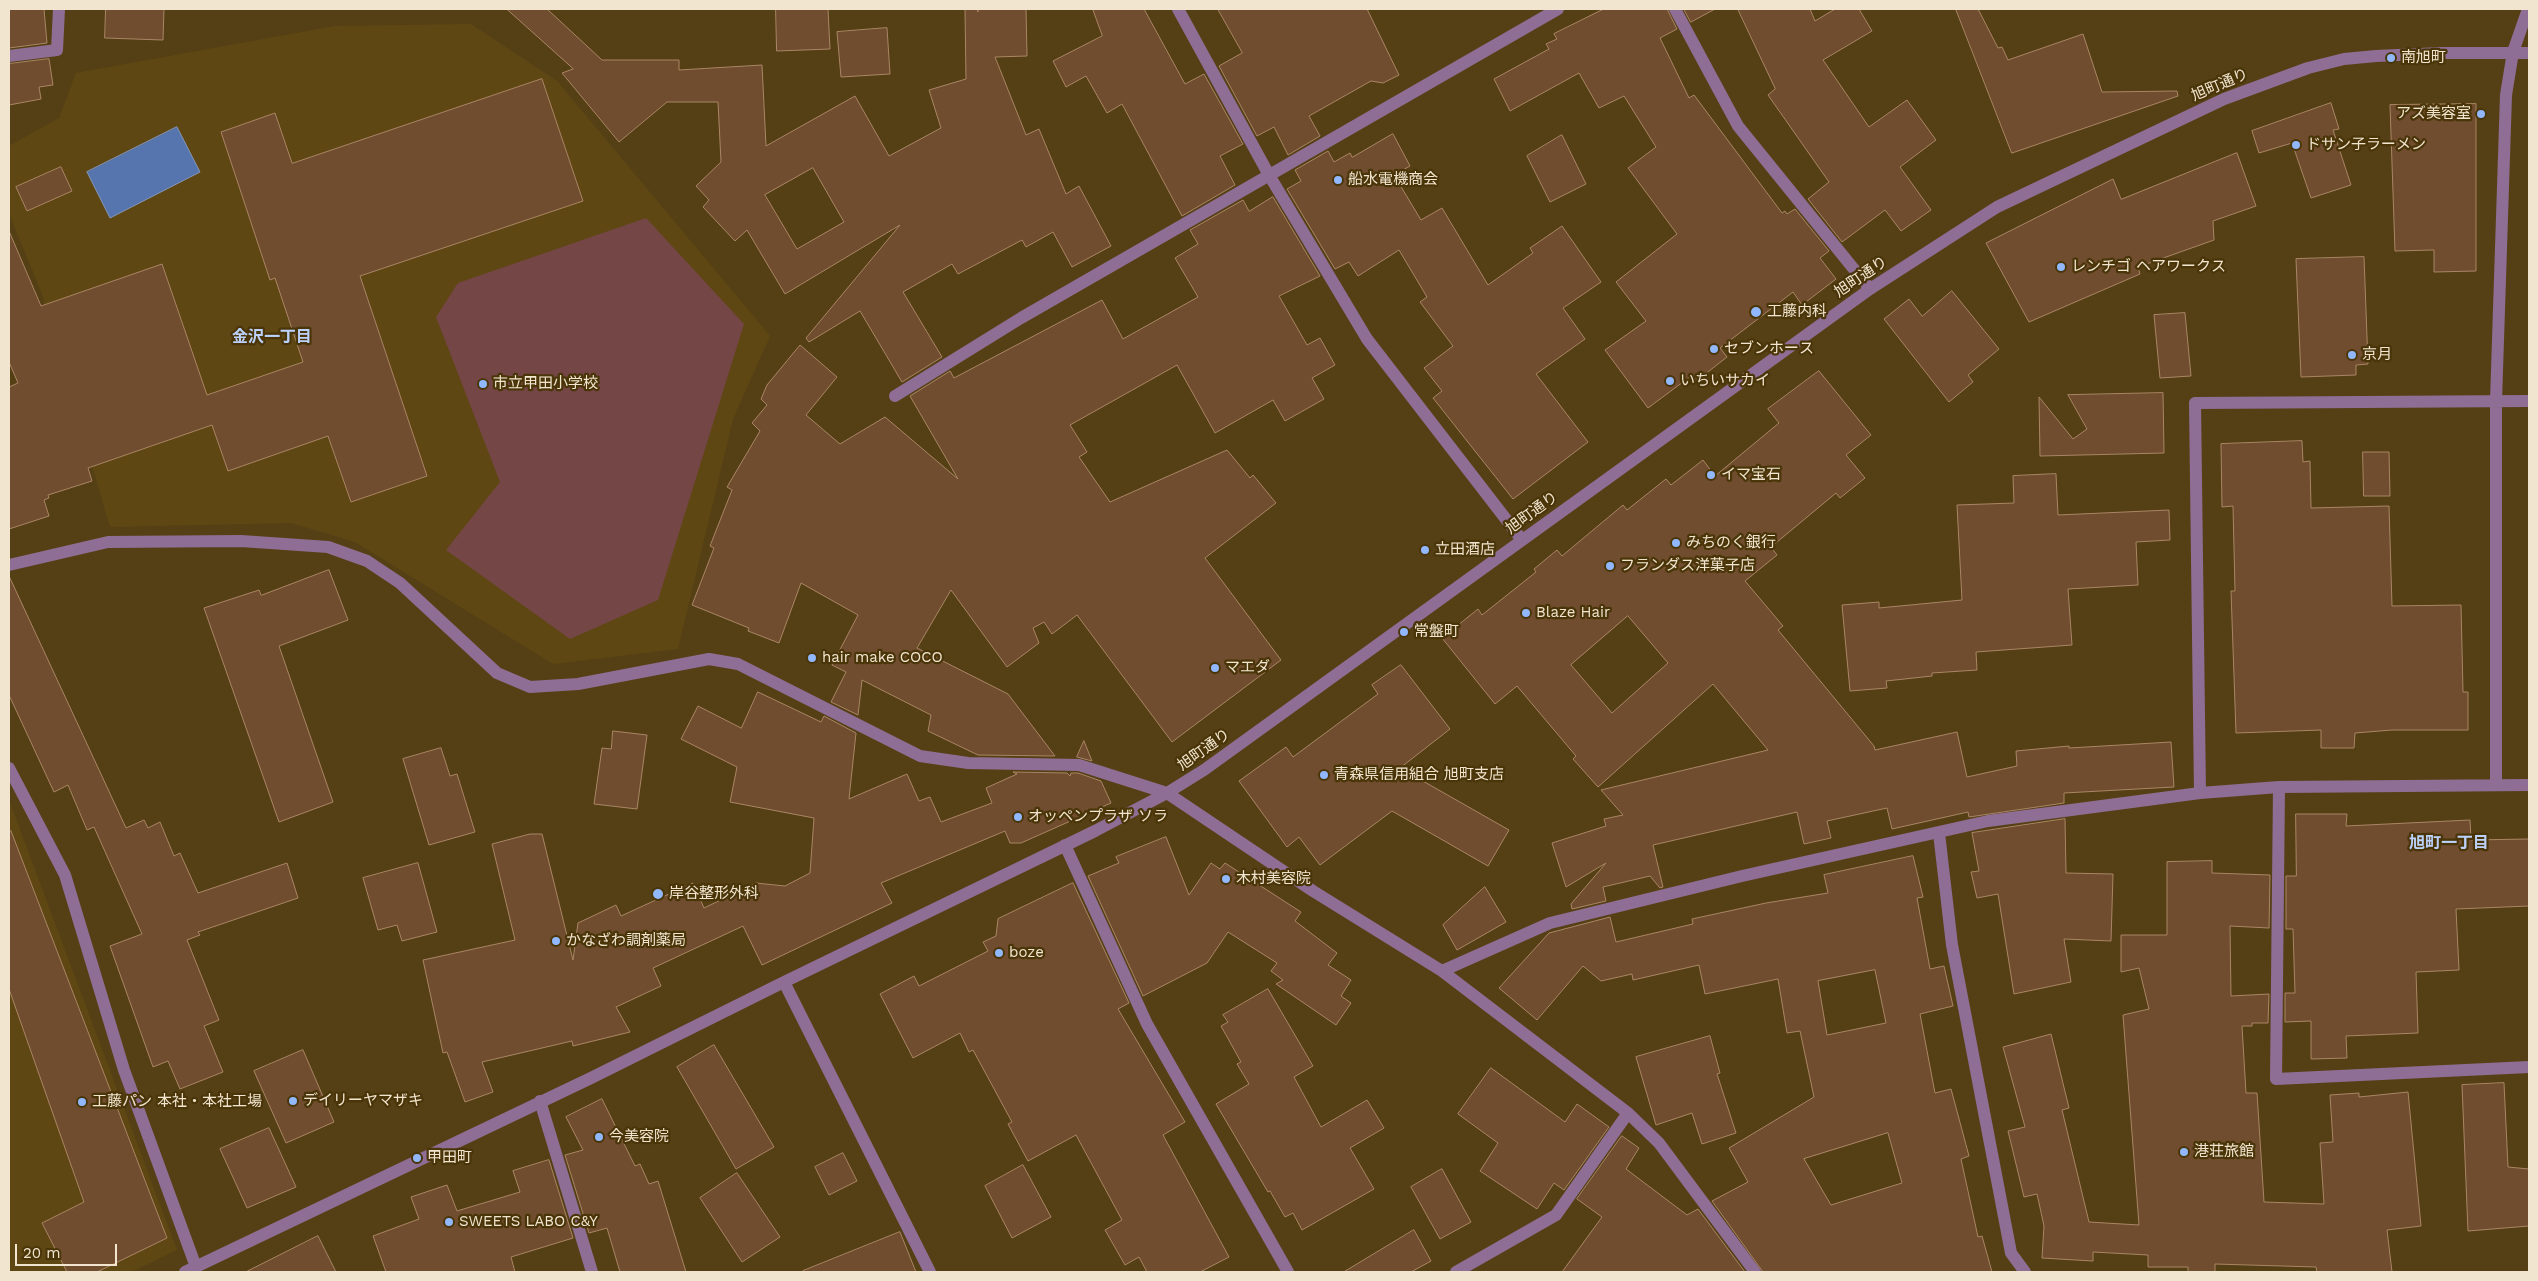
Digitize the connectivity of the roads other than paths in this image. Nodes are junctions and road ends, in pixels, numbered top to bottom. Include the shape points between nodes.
1 (59, 9) edge
2 (1178, 9) edge
3 (1558, 9) edge
4 (1676, 9) edge
5 (2528, 9) edge
6 (2513, 52) junction
7 (2529, 53) edge
8 (9, 56) edge
9 (1269, 175) junction
10 (1870, 289) junction
11 (895, 396) dead end
12 (2496, 401) junction
13 (2529, 401) edge
14 (1522, 540) junction
15 (9, 565) edge
16 (9, 768) edge
17 (2529, 784) edge
18 (2496, 785) junction
19 (2280, 788) junction
20 (1167, 794) junction
21 (2200, 794) junction
22 (1939, 833) junction
23 (1066, 845) junction
24 (1442, 971) junction
25 (784, 982) junction
26 (2529, 1067) edge
27 (540, 1101) junction
28 (1628, 1113) junction
29 (190, 1270) edge
30 (592, 1272) edge
31 (930, 1272) edge
32 (1288, 1272) edge
33 (1456, 1272) edge
34 (1756, 1272) edge
35 (2025, 1272) edge

1 - 8 street via 57,50
2 - 9 street
3 - 9 street
4 - 10 street via 1738,126
5 - 6 street
6 - 7 street, 旭町通り
6 - 10 street, 旭町通り via 2344,60 2308,68 2255,87 1997,207
6 - 12 street via 2506,94
9 - 11 street via 1021,318
9 - 14 street via 1367,339
10 - 14 street, 旭町通り
12 - 13 street
12 - 18 street
12 - 21 street via 2195,403
14 - 20 street, 旭町通り
15 - 20 street via 108,542 241,541 328,547 367,561 400,583 497,673 530,688 578,684 709,659 738,664 920,756 968,763 1079,766
16 - 29 street via 65,875 124,1070
17 - 18 street
18 - 19 street
19 - 21 street
19 - 26 street via 2276,1079
20 - 23 street, 旭町通り
20 - 24 street via 1313,891
21 - 22 street via 1988,820
22 - 24 street via 1742,876 1550,923
22 - 35 street via 1952,945 2011,1253
23 - 25 street, 旭町通り
23 - 32 street via 1147,1024
24 - 28 street
25 - 27 street, 旭町通り
25 - 31 street
27 - 29 street, 旭町通り
27 - 30 street
28 - 33 street via 1556,1215
28 - 34 street via 1659,1143

